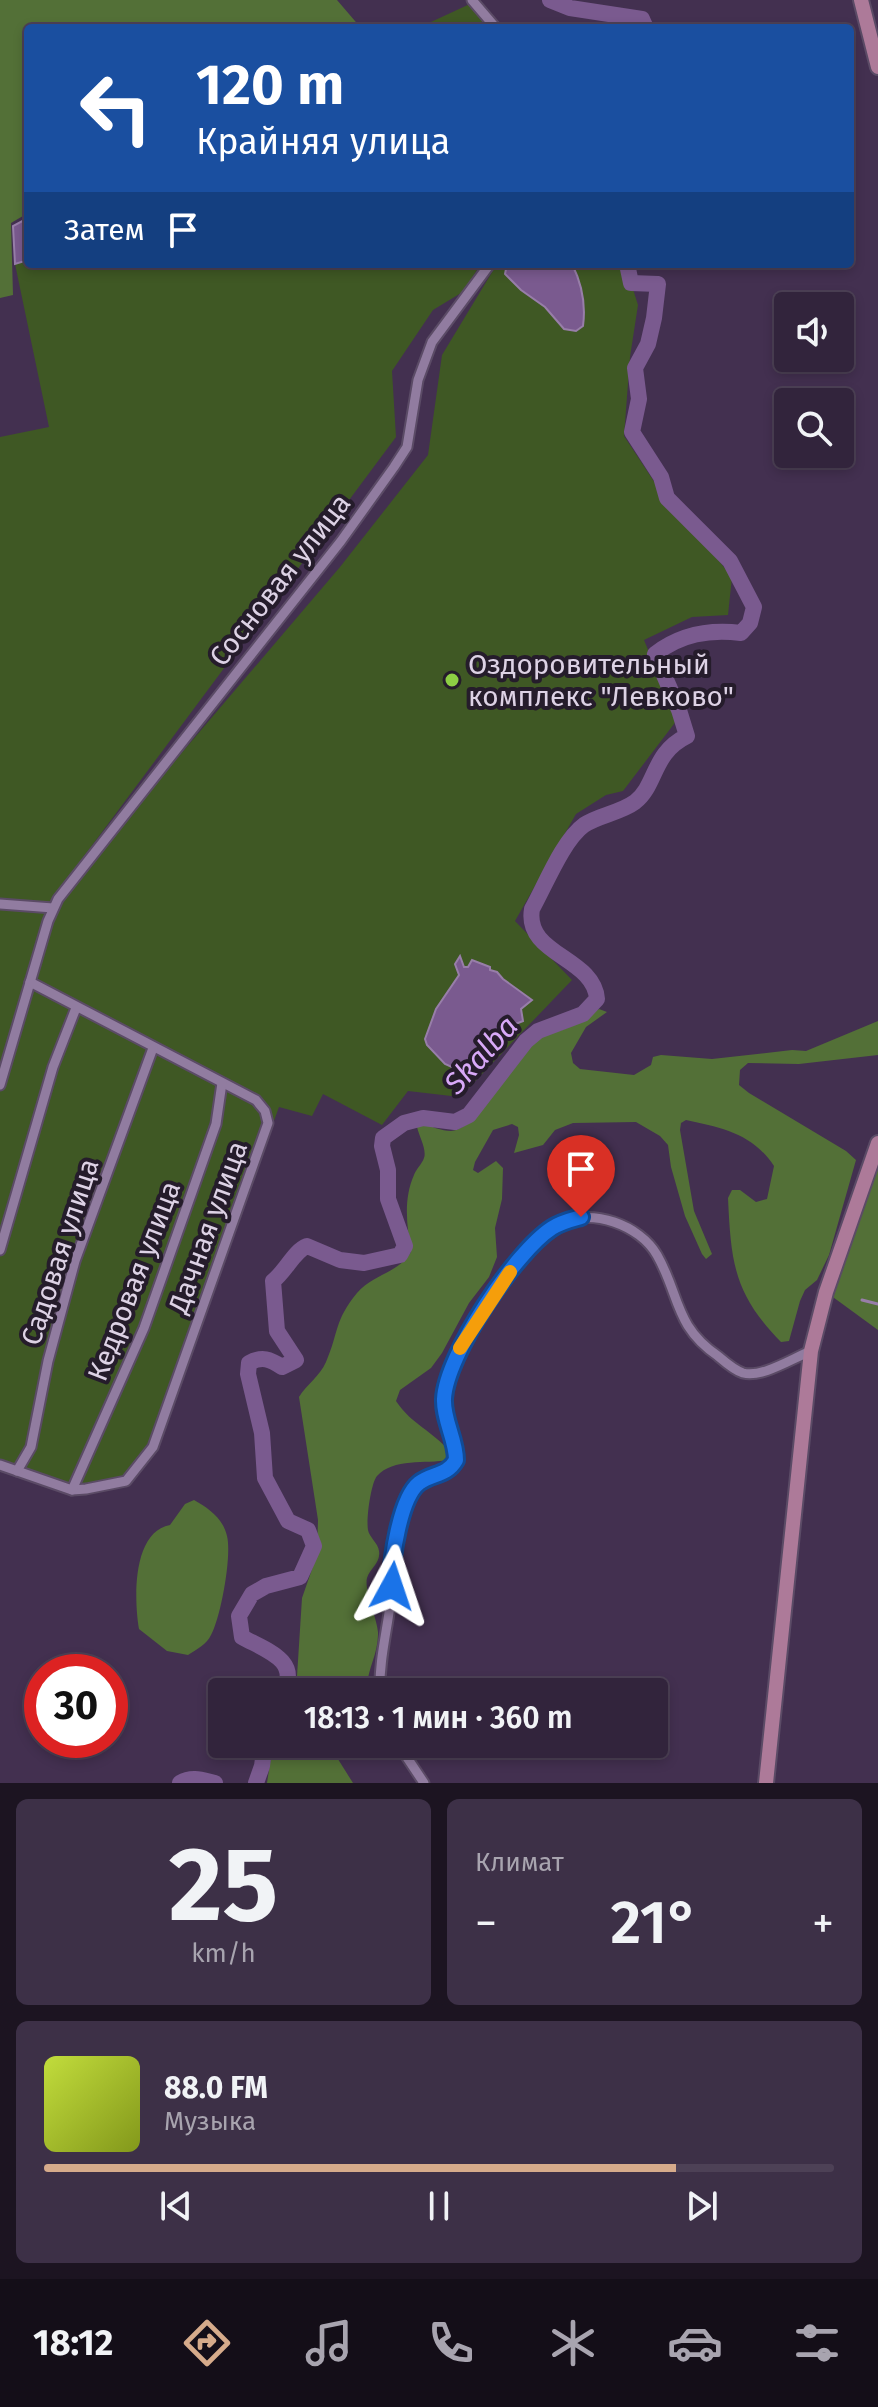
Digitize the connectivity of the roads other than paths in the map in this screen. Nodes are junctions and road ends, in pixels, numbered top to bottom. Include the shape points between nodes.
1 (472, 0) edge
2 (861, 0) edge
3 (493, 24) edge
4 (878, 67) edge
5 (487, 268) edge
6 (0, 904) edge
7 (56, 904) junction
8 (30, 982) junction
9 (76, 1008) junction
10 (153, 1048) junction
11 (222, 1083) junction
12 (0, 1085) edge
13 (878, 1143) edge
14 (0, 1250) edge
15 (811, 1351) junction
16 (0, 1465) edge
17 (17, 1471) junction
18 (72, 1490) junction
19 (380, 1678) edge
20 (407, 1758) edge
21 (424, 1783) edge
22 (766, 1783) edge

1 - 3 street
2 - 4 street
5 - 7 street, Сосновая улица via 432,342 418,380 407,447 394,467
6 - 7 street
7 - 8 street
8 - 9 street, Дачная улица
8 - 12 street
9 - 10 street, Дачная улица
9 - 14 street via 53,1067
10 - 11 street, Дачная улица
10 - 17 street, Садовая улица via 75,1261 31,1447
11 - 18 street, Кедровая улица via 216,1124 144,1328
11 - 18 street, Дачная улица via 256,1100 268,1123 153,1447 126,1481
13 - 15 street
15 - 19 street via 760,1374 742,1372 690,1331 659,1257 641,1237 617,1223 589,1218 564,1221 549,1230 508,1274 452,1363 444,1407 456,1460 446,1473 415,1486 405,1507 393,1555
15 - 22 street
16 - 17 street, Дачная улица
17 - 18 street, Дачная улица
20 - 21 street

